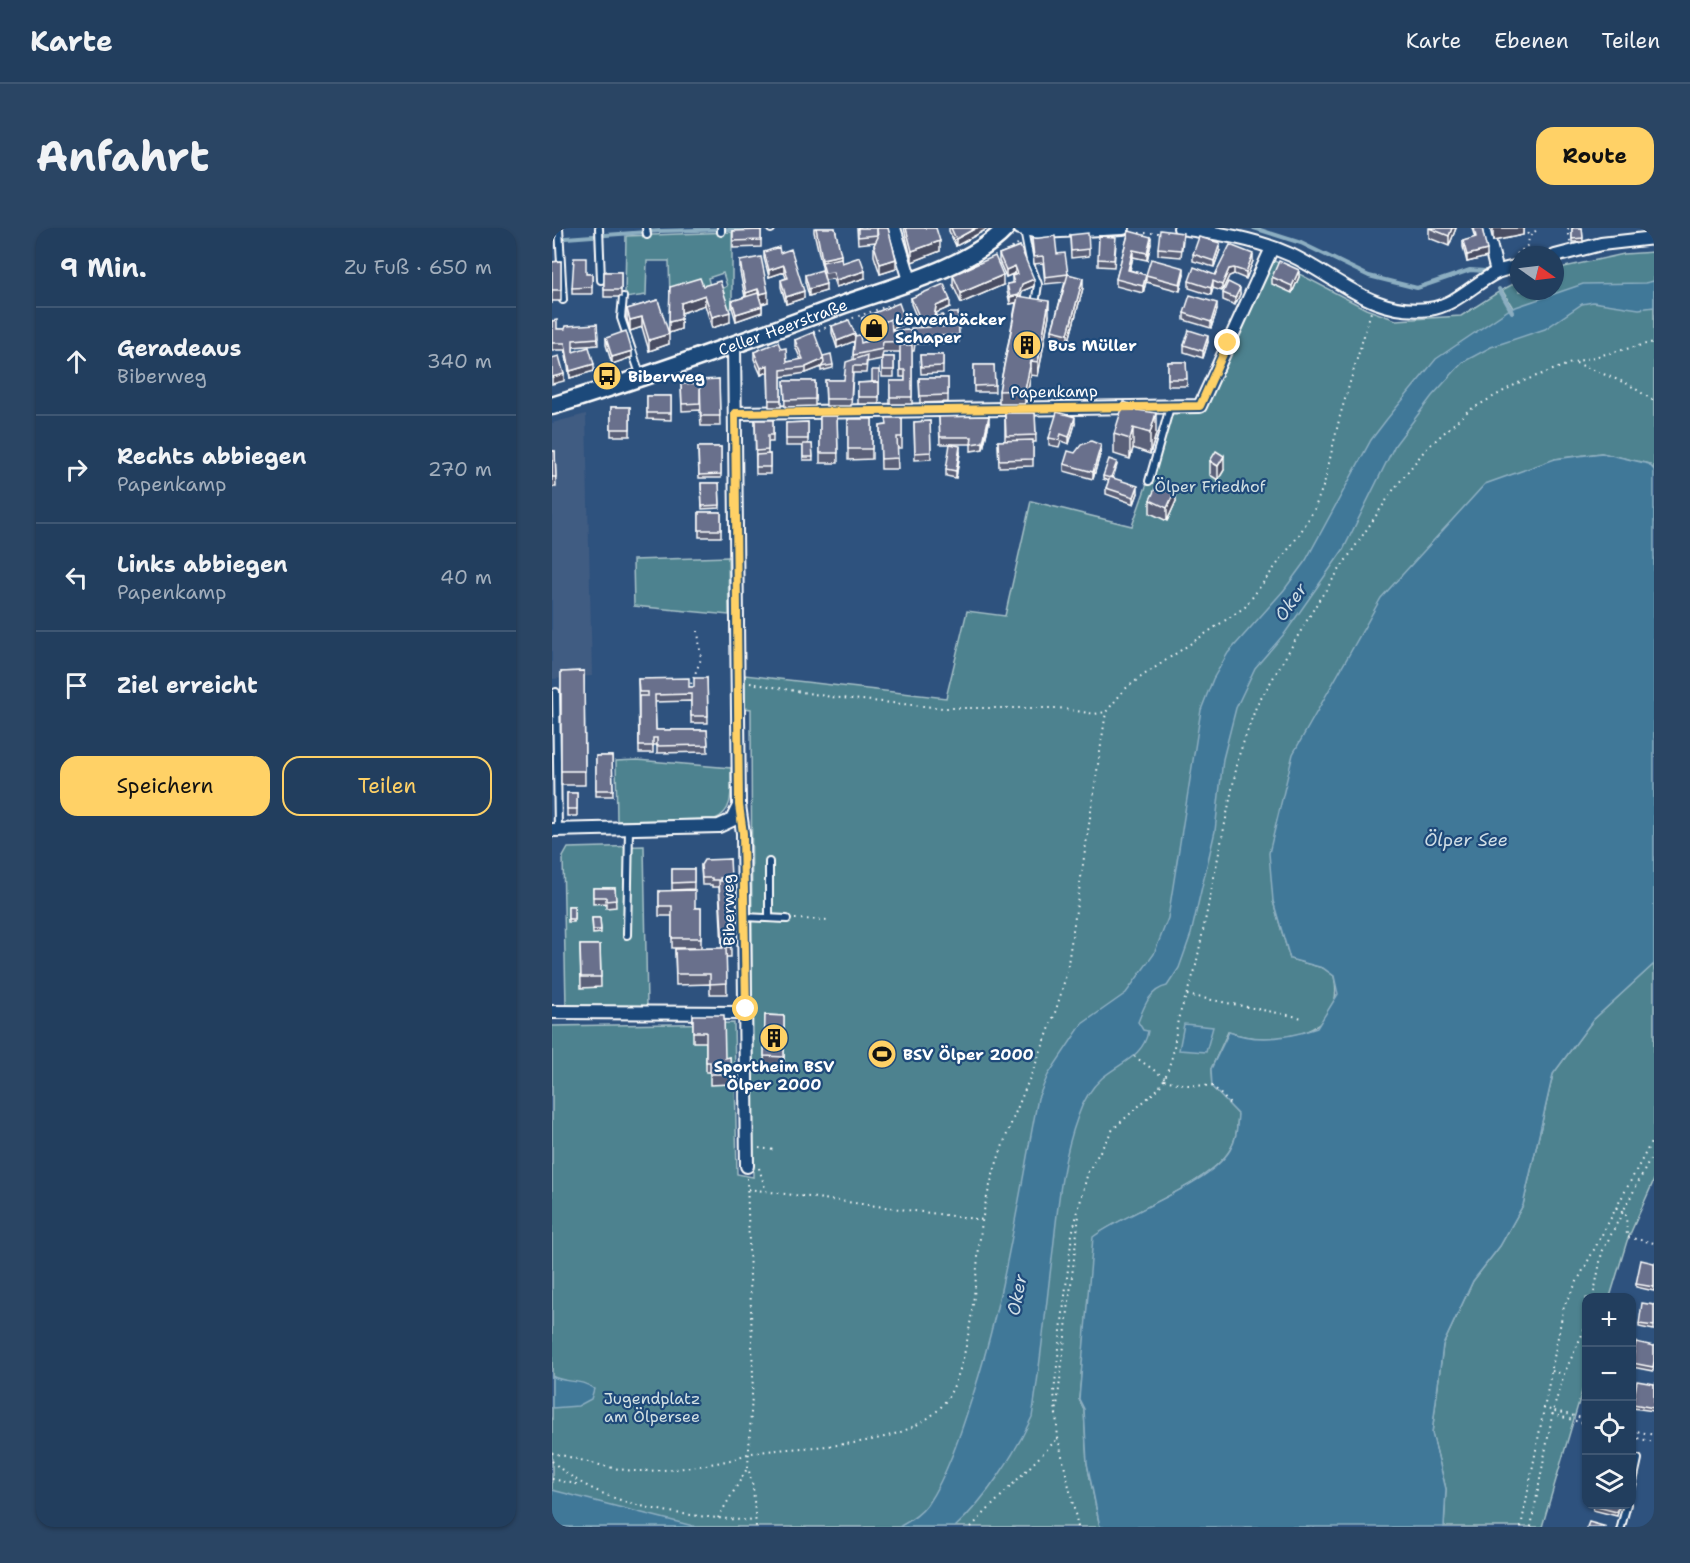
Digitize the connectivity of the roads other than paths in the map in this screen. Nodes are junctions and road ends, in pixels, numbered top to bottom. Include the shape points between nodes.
1 (599, 228) edge
2 (894, 228) edge
3 (1006, 228) edge
4 (1123, 228) edge
5 (1180, 228) edge
6 (1486, 228) edge
7 (555, 229) edge
8 (1022, 229) edge
9 (1654, 238) edge
10 (1272, 248) junction
11 (1564, 254) edge
12 (1510, 268) edge
13 (1497, 272) junction
14 (602, 280) edge
15 (910, 280) junction
16 (623, 297) edge
17 (563, 300) edge
18 (1034, 312) edge
19 (734, 345) junction
20 (642, 377) junction
21 (552, 406) edge
22 (1170, 406) junction
23 (735, 413) junction
24 (1149, 481) dead end
25 (556, 692) dead end
26 (739, 805) junction
27 (628, 829) junction
28 (555, 830) edge
29 (769, 862) dead end
30 (744, 917) junction
31 (769, 918) junction
32 (787, 919) dead end
33 (627, 934) dead end
34 (552, 1012) edge
35 (746, 1013) junction
36 (747, 1166) road end
37 (1638, 1459) edge
38 (1636, 1468) edge
39 (1626, 1509) edge
40 (1621, 1527) edge

1 - 14 lane
2 - 15 street
3 - 15 main road, Celler Heerstraße via 995,240 962,259
4 - 8 street via 1040,232
5 - 10 street via 1229,235
6 - 13 street
7 - 17 lane via 560,243
8 - 18 lane via 1038,284
9 - 11 street via 1601,244
10 - 13 street via 1375,304 1417,310 1441,306
10 - 22 street, Papenkamp via 1200,406
12 - 13 street
15 - 19 main road, Celler Heerstraße
16 - 20 lane via 621,318
19 - 20 main road, Celler Heerstraße
19 - 23 street, Biberweg
20 - 21 main road, Celler Heerstraße
22 - 23 street, Papenkamp
22 - 24 lane
23 - 26 street, Biberweg
25 - 28 lane
26 - 27 street via 732,820 719,826
26 - 30 street, Biberweg
27 - 28 street
27 - 33 lane
29 - 31 lane
30 - 31 lane
30 - 35 street, Biberweg
31 - 32 lane
34 - 35 street
35 - 36 street, Biberweg
37 - 38 lane
39 - 40 lane

